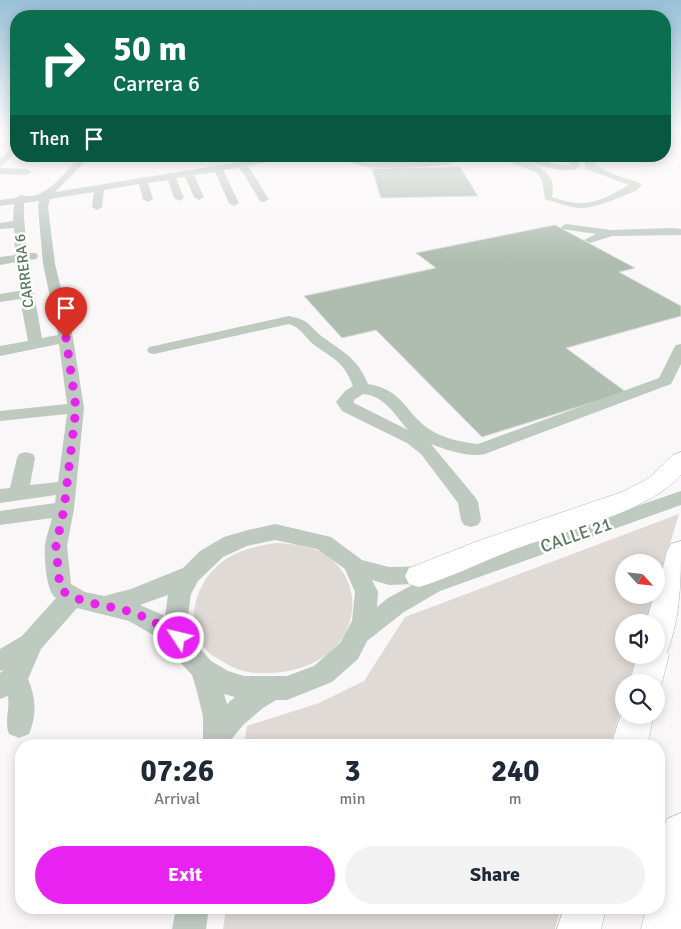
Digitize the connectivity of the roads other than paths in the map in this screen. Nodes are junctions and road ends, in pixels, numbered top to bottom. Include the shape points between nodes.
1 (24, 174) edge
2 (68, 174) edge
3 (105, 174) edge
4 (186, 174) edge
5 (189, 174) edge
6 (214, 174) edge
7 (250, 174) edge
8 (171, 176) junction
9 (143, 181) junction
10 (18, 182) dead end
11 (99, 188) junction
12 (46, 196) junction
13 (199, 197) dead end
14 (179, 198) dead end
15 (21, 199) junction
16 (148, 199) dead end
17 (264, 199) dead end
18 (0, 201) edge
19 (234, 203) dead end
20 (97, 207) dead end
21 (19, 224) junction
22 (0, 226) edge
23 (566, 228) dead end
24 (681, 232) edge
25 (611, 233) junction
26 (590, 240) dead end
27 (48, 252) junction
28 (0, 256) edge
29 (21, 256) junction
30 (0, 261) edge
31 (25, 294) junction
32 (0, 298) edge
33 (66, 338) junction
34 (36, 344) junction
35 (681, 348) edge
36 (154, 350) dead end
37 (0, 351) edge
38 (362, 389) junction
39 (76, 408) junction
40 (0, 416) edge
41 (417, 436) junction
42 (26, 458) dead end
43 (681, 460) edge
44 (67, 487) junction
45 (9, 495) edge
46 (673, 501) edge
47 (64, 509) junction
48 (0, 518) edge
49 (471, 520) dead end
50 (681, 550) edge
51 (356, 566) junction
52 (472, 571) junction
53 (191, 574) junction
54 (419, 576) junction
55 (71, 598) junction
56 (101, 606) junction
57 (664, 614) edge
58 (362, 632) junction
59 (179, 638) junction
60 (30, 644) joint
61 (203, 671) junction
62 (5, 675) edge
63 (269, 690) junction
64 (635, 724) edge
65 (19, 725) dead end
66 (218, 739) edge
67 (219, 739) edge
68 (631, 739) edge
69 (681, 833) edge
70 (191, 914) edge
71 (583, 914) edge
72 (189, 929) edge
73 (579, 929) edge
74 (663, 929) edge

1 - 10 street
2 - 12 street
3 - 12 street
4 - 8 street
5 - 13 street
6 - 19 street
7 - 17 street
8 - 9 street
8 - 14 street
9 - 11 street
9 - 16 street
11 - 12 street
11 - 20 street
12 - 15 street
12 - 27 street, CARRERA 6 via 43,208
15 - 18 street
15 - 21 street, CARRERA 6
21 - 22 street
21 - 29 street, CARRERA 6
23 - 25 street
24 - 25 street
25 - 26 street
27 - 29 street
27 - 33 street, CARRERA 6
28 - 29 street
29 - 30 street
29 - 31 street, CARRERA 6
31 - 32 street
31 - 34 street, CARRERA 6
33 - 34 street
33 - 39 street, CARRERA 6
34 - 37 street
35 - 41 street via 664,381 478,450
36 - 38 street via 289,320 301,323 318,340 341,354 355,372
38 - 41 street via 387,394
38 - 41 street via 349,395 344,402 348,407
39 - 40 street
39 - 44 street, CARRERA 6
41 - 49 street via 468,502
42 - 45 street
43 - 54 main road via 655,486 636,495 467,555
44 - 45 street
44 - 47 street, CARRERA 6
46 - 52 street, CALLE 21
47 - 48 street
47 - 55 street, CARRERA 6 via 56,546 57,570 60,589
50 - 57 main road
51 - 53 street via 321,540 275,532 228,544
51 - 54 street, CALLE 21 via 389,576
51 - 58 street via 365,586 368,609
52 - 54 street, CALLE 21
52 - 58 street, CALLE 21 via 432,585 396,605
53 - 56 street via 163,589
53 - 59 street via 180,594 176,616
55 - 56 street
55 - 60 street
56 - 59 street via 156,622
58 - 63 street via 352,650 316,678
59 - 61 street via 188,656
60 - 62 street via 23,666
61 - 63 street via 222,682
61 - 66 street via 214,701
62 - 65 street via 23,698
63 - 67 street via 240,708 228,721
64 - 68 main road
69 - 74 main road
70 - 72 street
71 - 73 main road

